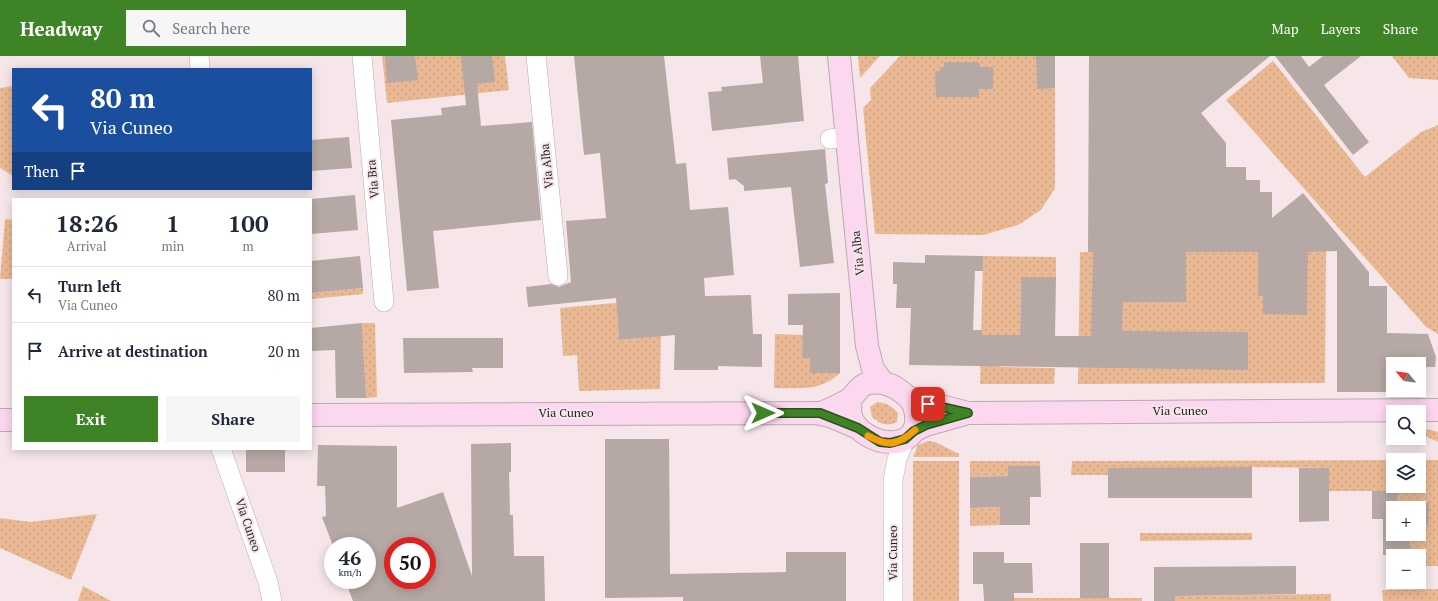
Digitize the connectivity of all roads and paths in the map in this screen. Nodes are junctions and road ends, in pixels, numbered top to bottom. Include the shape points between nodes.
1 (198, 56) edge
2 (362, 56) edge
3 (536, 56) edge
4 (839, 56) edge
5 (200, 68) edge
6 (558, 276) dead end
7 (384, 302) dead end
8 (867, 346) junction
9 (883, 383) junction
10 (854, 394) junction
11 (910, 398) junction
12 (1426, 410) edge
13 (1438, 410) edge
14 (1386, 411) edge
15 (820, 413) junction
16 (968, 413) junction
17 (312, 415) edge
18 (0, 420) edge
19 (12, 420) edge
20 (1426, 421) edge
21 (1438, 425) edge
22 (858, 428) junction
23 (910, 435) junction
24 (880, 442) junction
25 (221, 450) edge
26 (893, 480) junction
27 (272, 601) edge
28 (893, 601) edge

1 - 5 street
2 - 7 street, Via Bra
3 - 6 street, Via Alba
4 - 8 main road, Via Alba via 838,138
8 - 9 main road, Via Alba via 873,369
8 - 10 main road, Via Alba via 866,366
9 - 10 main road, Via Cuneo via 865,384
9 - 11 main road, Via Cuneo
10 - 15 main road, Via Cuneo
10 - 22 main road via 850,412
11 - 16 main road, Via Cuneo
11 - 23 main road, Via Cuneo via 916,410 917,420
12 - 13 main road, Via Cuneo
14 - 16 main road, Via Cuneo
15 - 17 main road, Via Cuneo
15 - 22 main road, Via Cuneo
16 - 23 main road, Via Cuneo via 926,425
18 - 19 main road
20 - 21 main road
22 - 24 main road, Via Cuneo
23 - 24 main road, Via Cuneo via 897,443
23 - 26 street, Via Cuneo via 897,459
24 - 26 street, Via Cuneo via 888,458
25 - 27 street, Via Cuneo via 268,582
26 - 28 street, Via Cuneo

